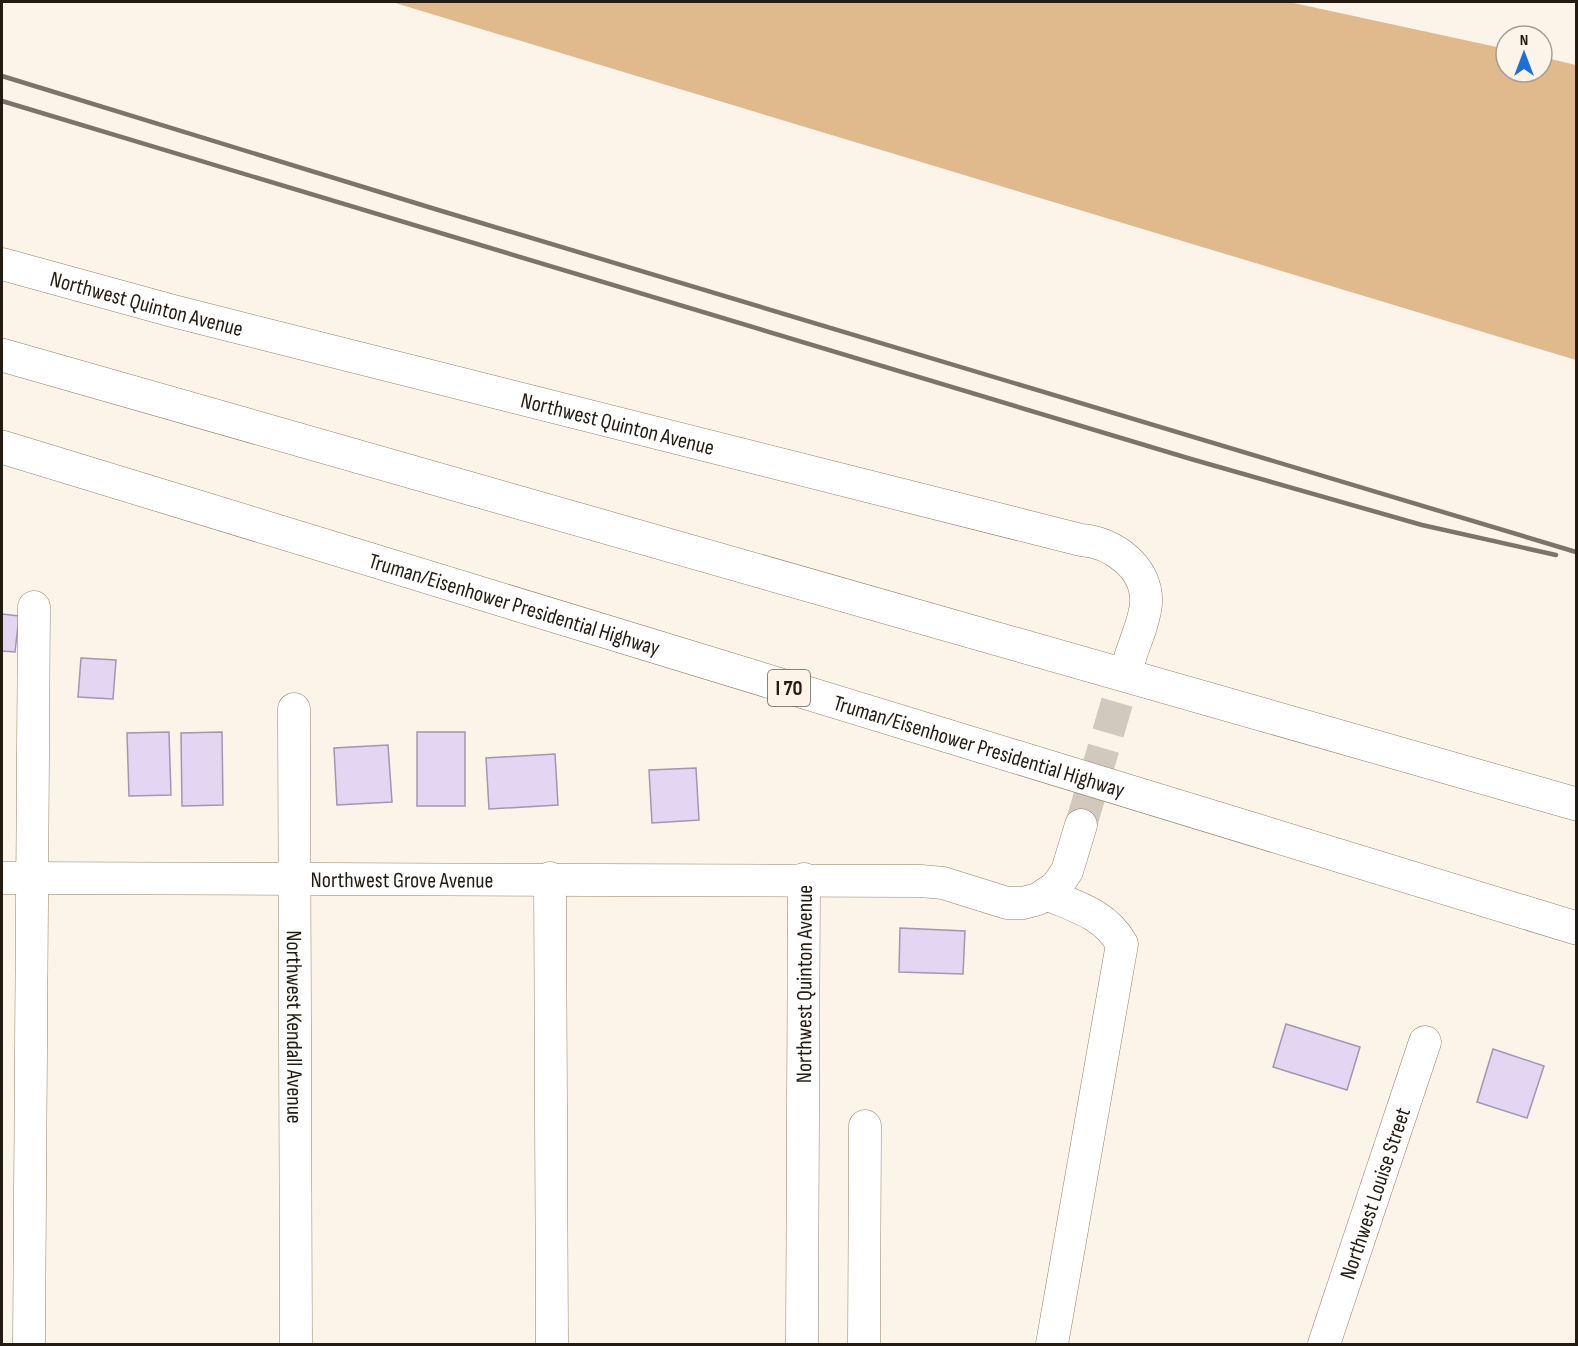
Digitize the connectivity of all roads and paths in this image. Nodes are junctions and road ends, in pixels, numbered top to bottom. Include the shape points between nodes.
1 (2, 264) edge
2 (2, 355) edge
3 (2, 447) edge
4 (33, 607) dead end
5 (1130, 658) tunnel mouth
6 (294, 709) dead end
7 (1576, 804) edge
8 (1081, 825) tunnel mouth
9 (16, 878) edge
10 (550, 878) junction
11 (295, 879) junction
12 (804, 879) junction
13 (1046, 894) junction
14 (1576, 928) edge
15 (1425, 1042) dead end
16 (865, 1126) dead end
17 (29, 1344) edge
18 (296, 1344) edge
19 (552, 1344) edge
20 (802, 1344) edge
21 (864, 1344) edge
22 (1052, 1344) edge
23 (1324, 1344) edge

1 - 5 street, Northwest Quinton Avenue via 185,314 1092,541 1113,549 1134,567 1142,584 1146,603
2 - 7 highway
3 - 14 highway, Truman/Eisenhower Presidential Highway / I 70
4 - 9 street
6 - 11 street, Northwest Kendall Avenue
8 - 13 street, Northwest Quinton Avenue via 1067,871
9 - 11 street, Northwest Grove Avenue
9 - 17 street
10 - 11 street, Northwest Grove Avenue
10 - 12 street, Northwest Grove Avenue
10 - 19 street
11 - 18 street, Northwest Kendall Avenue
12 - 13 street, Northwest Quinton Avenue via 932,882 1007,903 1023,903
12 - 20 street, Northwest Quinton Avenue
13 - 22 street via 1100,917 1122,944
15 - 23 street, Northwest Louise Street
16 - 21 street

